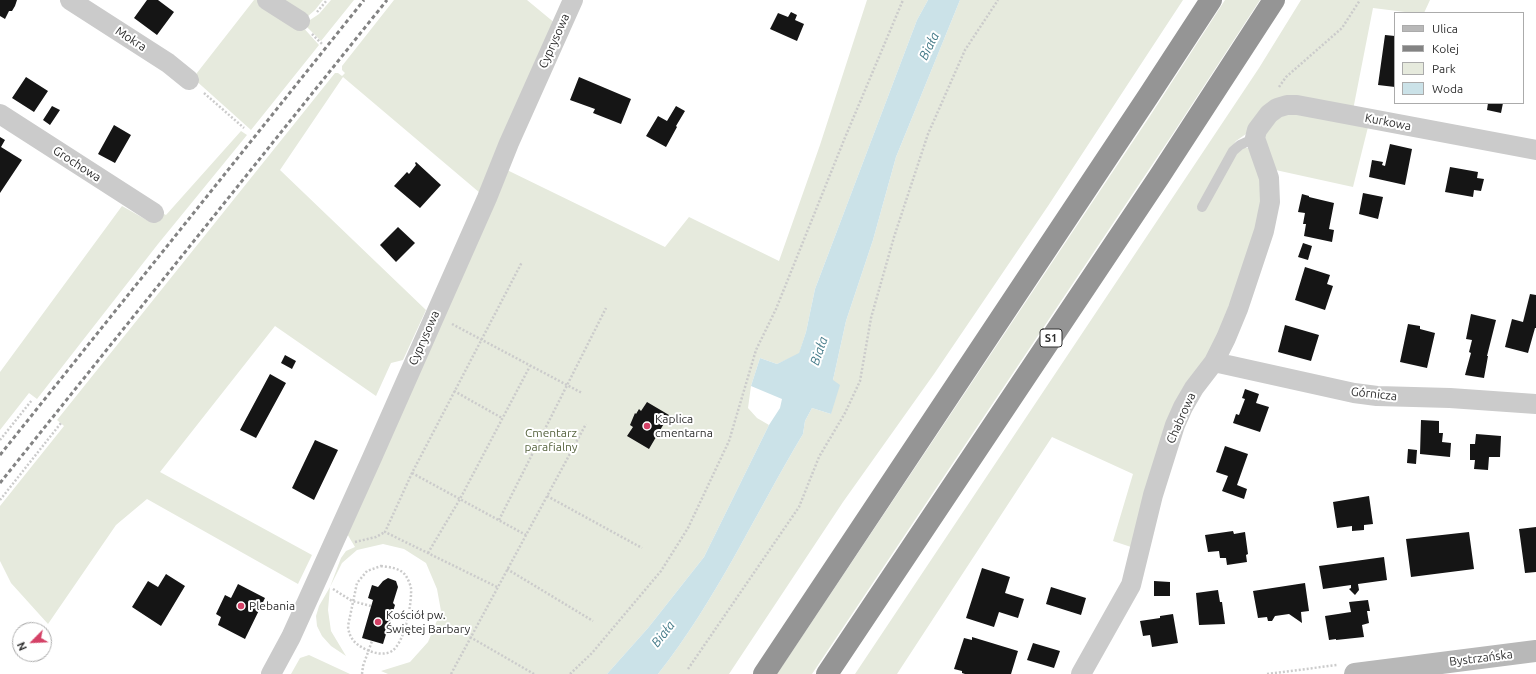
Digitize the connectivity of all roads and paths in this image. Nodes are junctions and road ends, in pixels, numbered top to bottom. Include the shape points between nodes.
1 (70, 0) edge
2 (267, 0) edge
3 (572, 0) edge
4 (903, 0) edge
5 (998, 0) edge
6 (1211, 0) edge
7 (1274, 0) edge
8 (1360, 0) edge
9 (300, 21) dead end
10 (190, 80) joint
11 (1277, 108) junction
12 (0, 114) edge
13 (244, 128) dead end
14 (1255, 138) junction
15 (1536, 150) edge
16 (1202, 206) dead end
17 (154, 213) dead end
18 (522, 262) dead end
19 (606, 308) dead end
20 (439, 317) junction
21 (481, 340) junction
22 (1214, 362) junction
23 (530, 366) junction
24 (567, 386) junction
25 (454, 392) junction
26 (582, 393) dead end
27 (32, 400) dead end
28 (1536, 404) edge
29 (502, 418) junction
30 (61, 423) dead end
31 (586, 424) dead end
32 (0, 440) edge
33 (412, 473) junction
34 (547, 496) junction
35 (460, 499) junction
36 (0, 500) edge
37 (499, 520) junction
38 (385, 532) junction
39 (526, 535) junction
40 (335, 540) junction
41 (642, 548) dead end
42 (428, 553) junction
43 (507, 569) junction
44 (316, 580) junction
45 (497, 587) junction
46 (352, 601) junction
47 (371, 606) dead end
48 (592, 620) dead end
49 (470, 636) junction
50 (372, 641) dead end
51 (368, 651) junction
52 (1536, 651) edge
53 (688, 669) dead end
54 (271, 674) edge
55 (362, 674) edge
56 (451, 674) edge
57 (534, 674) edge
58 (570, 674) edge
59 (764, 674) edge
60 (827, 674) edge
61 (1081, 674) edge
62 (1355, 674) edge

1 - 10 street, Mokra
2 - 9 street
3 - 20 street, Cyprysowa via 509,143
4 - 58 path via 776,309 756,350 729,441 688,528 661,571 592,653
5 - 53 path via 965,50 928,134 871,318 860,381 819,457 799,507
6 - 59 highway
7 - 60 highway, S1
8 - 11 path via 1342,28 1286,78 1277,93
10 - 13 path
11 - 14 street via 1262,122
11 - 15 street, Kurkowa via 1297,105
12 - 17 street, Grochowa
14 - 16 lane via 1233,151
14 - 22 street, Chabrowa via 1269,178 1270,202 1264,230 1238,309
18 - 21 path
19 - 24 path
20 - 21 path
20 - 40 street, Cyprysowa
21 - 23 path
21 - 25 path
22 - 28 street, Górnicza via 1354,393
22 - 61 street, Chabrowa via 1194,388 1175,425 1153,495 1131,585
23 - 24 path
23 - 29 path
24 - 26 path
24 - 37 path
25 - 29 path
25 - 33 path
27 - 32 path
29 - 35 path
30 - 36 path
31 - 34 path
33 - 35 path
33 - 38 path
34 - 39 path
34 - 41 path
35 - 37 path
35 - 42 path
37 - 39 path
38 - 40 path via 353,543
38 - 42 path
39 - 43 path
40 - 44 street, Cyprysowa
42 - 45 path
43 - 45 path
43 - 48 path
44 - 46 path
44 - 54 street, Cyprysowa
45 - 49 path
46 - 47 path
46 - 51 path via 348,632 354,642
46 - 51 path via 361,576 374,568 385,567 402,572 411,586 410,604 398,646 382,654
49 - 56 path
49 - 57 path
50 - 51 path
51 - 55 path
52 - 62 main road, Bystrzańska

